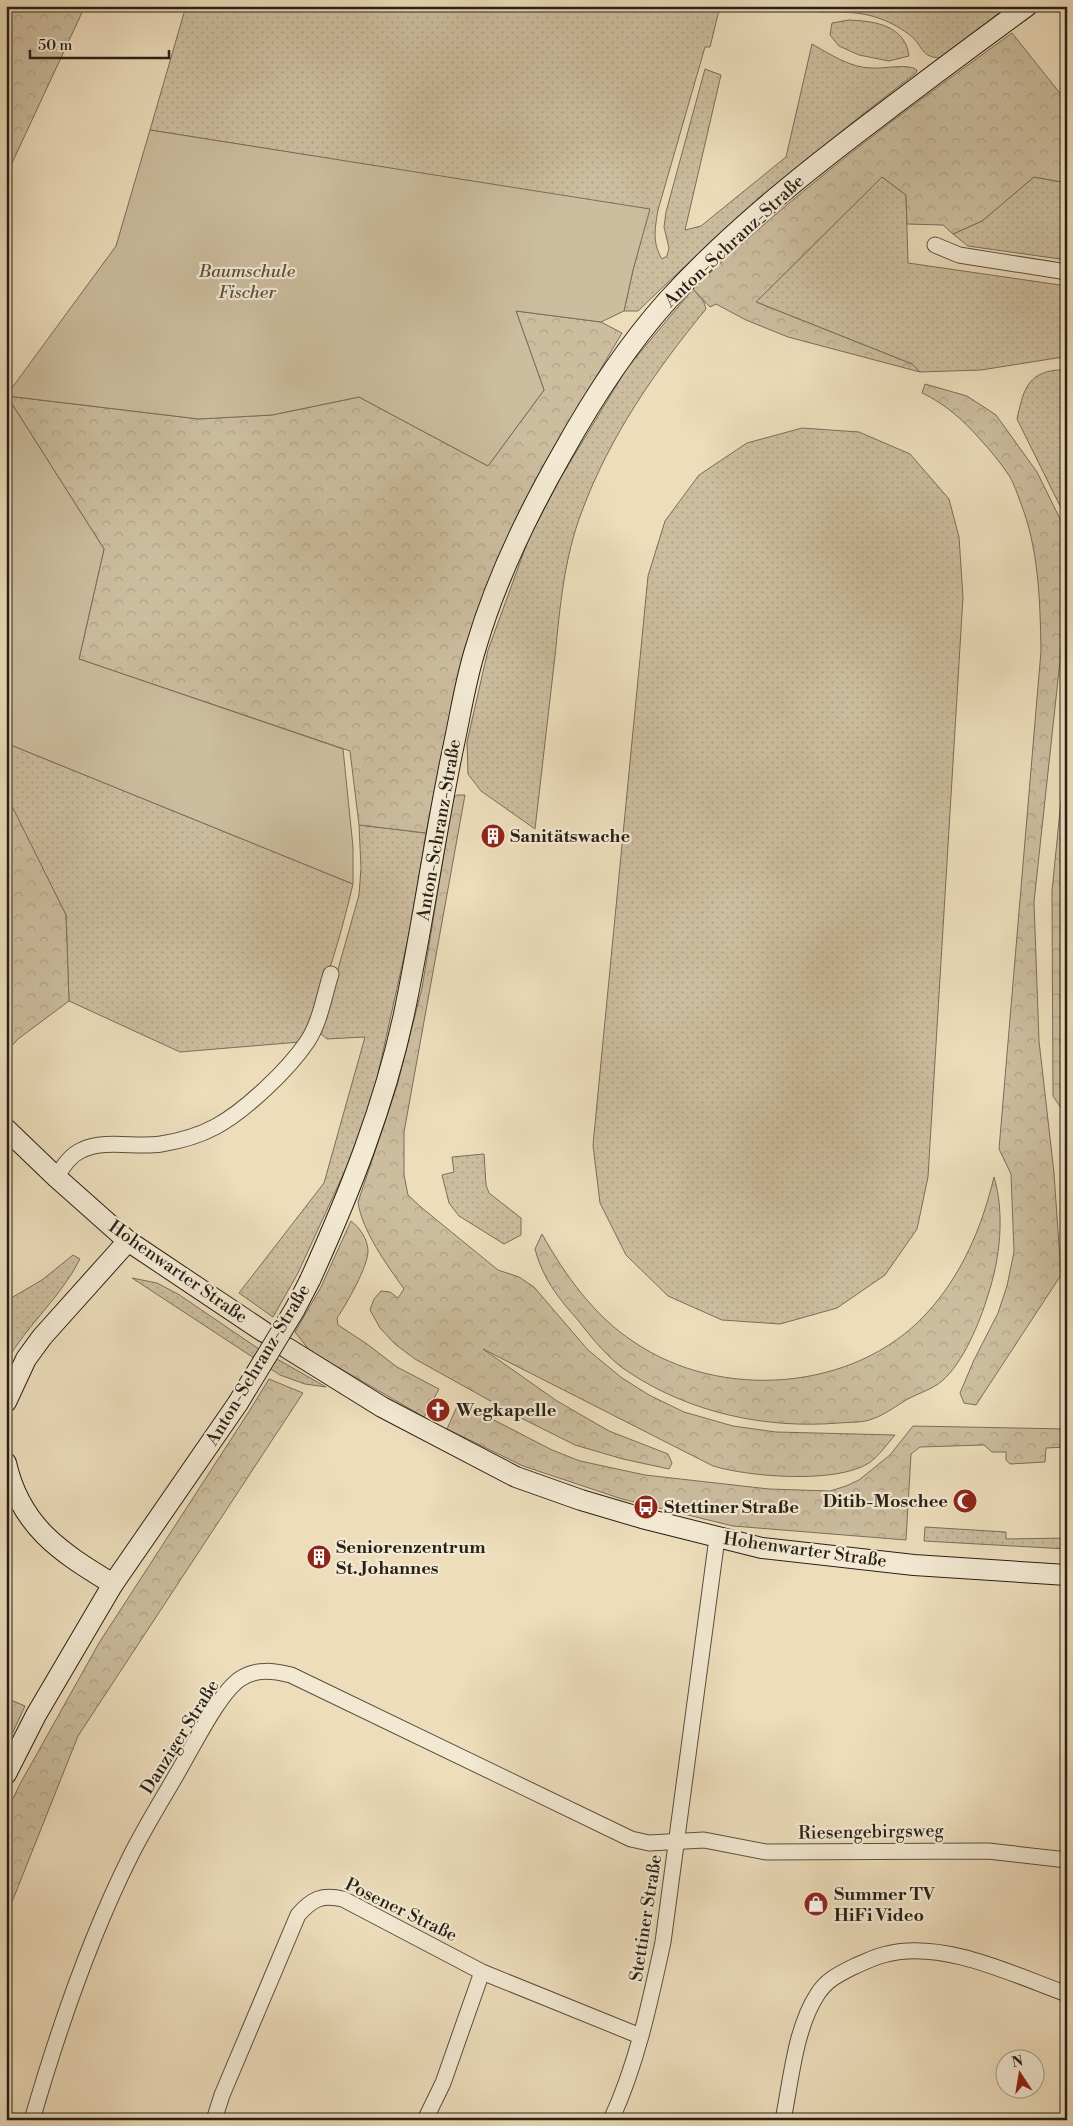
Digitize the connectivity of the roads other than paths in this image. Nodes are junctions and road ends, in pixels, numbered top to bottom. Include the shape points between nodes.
1 (1027, 6) edge
2 (935, 245) dead end
3 (1067, 272) edge
4 (331, 974) dead end
5 (6, 1129) edge
6 (56, 1177) junction
7 (128, 1241) junction
8 (264, 1332) dead end
9 (286, 1348) dead end
10 (6, 1402) edge
11 (6, 1463) edge
12 (717, 1538) junction
13 (1067, 1575) edge
14 (112, 1584) junction
15 (6, 1774) edge
16 (677, 1842) junction
17 (1067, 1860) edge
18 (482, 1972) junction
19 (1067, 1994) edge
20 (640, 2036) junction
21 (32, 2120) edge
22 (214, 2120) edge
23 (424, 2120) edge
24 (611, 2120) edge
25 (783, 2120) edge

1 - 14 main road, Anton-Schranz-Straße, bridge via 779,194 707,261 665,303 600,387 543,485 511,552 475,648 405,1008 384,1093 344,1206 286,1325 238,1404
2 - 3 street via 959,255
4 - 6 street via 308,1041 285,1069 230,1117 180,1140 140,1146 95,1146 82,1150 68,1160
5 - 6 main road, Hohenwarter Straße
6 - 7 main road, Hohenwarter Straße
7 - 8 main road, Hohenwarter Straße
7 - 10 main road via 42,1336 26,1358
9 - 12 main road, Hohenwarter Straße via 382,1407 516,1476 581,1500
11 - 14 main road via 11,1485 23,1509 41,1531 62,1552
12 - 13 main road, Hohenwarter Straße via 762,1548 914,1565
12 - 16 street, Stettiner Straße
14 - 15 main road, Anton-Schranz-Straße via 36,1715
16 - 17 street, Riesengebirgsweg via 704,1840 766,1852 988,1851
16 - 20 street, Stettiner Straße via 663,1942
16 - 21 street, Danziger Straße via 649,1843 631,1839 291,1675 268,1671 249,1674 229,1689 207,1722 131,1855 75,1988
18 - 20 street, Posener Straße
18 - 22 street, Posener Straße via 343,1899 331,1896 318,1898 298,1915
18 - 23 street via 444,2083
19 - 25 street via 955,1956 907,1951 870,1960 828,1980 816,1996 802,2030
20 - 24 street, Stettiner Straße

